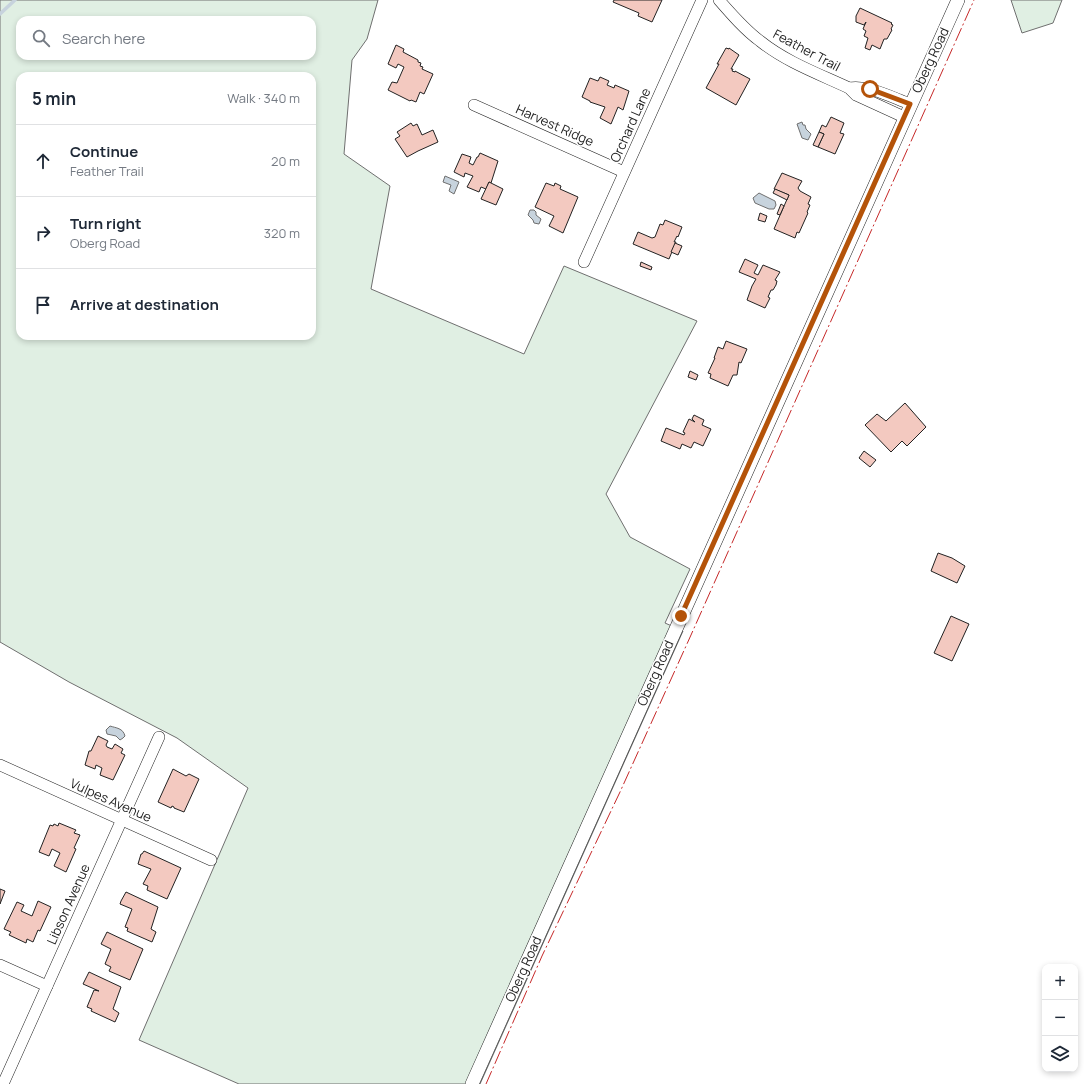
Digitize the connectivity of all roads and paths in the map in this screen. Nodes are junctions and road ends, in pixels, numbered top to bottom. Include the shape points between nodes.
1 (702, 0) edge
2 (719, 0) edge
3 (958, 0) edge
4 (849, 88) junction
5 (910, 104) junction
6 (474, 105) dead end
7 (904, 118) junction
8 (624, 172) junction
9 (584, 262) dead end
10 (159, 737) dead end
11 (0, 765) edge
12 (121, 820) junction
13 (212, 860) dead end
14 (0, 965) edge
15 (47, 986) junction
16 (3, 1084) edge
17 (472, 1084) edge

1 - 8 street, Orchard Lane
2 - 4 street, Feather Trail via 760,42 792,62
3 - 5 street, Oberg Road
4 - 5 street, Feather Trail via 870,89
4 - 7 street, Feather Trail via 861,98
5 - 7 street, Oberg Road
6 - 8 street, Harvest Ridge
7 - 17 street, Oberg Road
8 - 9 street, Orchard Lane
10 - 12 street, Libson Avenue
11 - 12 street, Vulpes Avenue
12 - 13 street, Vulpes Avenue
12 - 15 street, Libson Avenue
14 - 15 street
15 - 16 street, Libson Avenue

